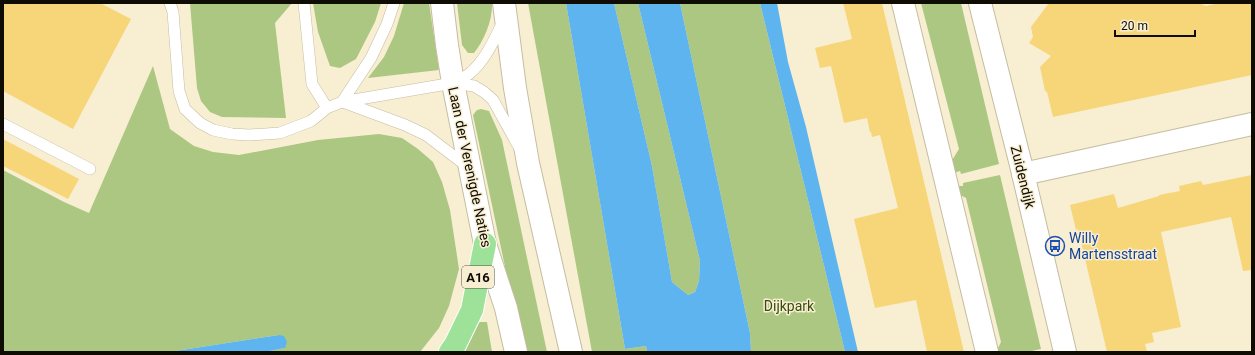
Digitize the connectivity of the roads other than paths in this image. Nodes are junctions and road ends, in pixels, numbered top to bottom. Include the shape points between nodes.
1 (170, 3) edge
2 (304, 3) edge
3 (394, 3) edge
4 (442, 3) edge
5 (903, 3) edge
6 (980, 3) edge
7 (505, 10) edge
8 (453, 83) junction
9 (342, 102) junction
10 (327, 108) junction
11 (3, 124) edge
12 (1252, 124) edge
13 (528, 163) junction
14 (470, 168) junction
15 (90, 169) dead end
16 (1023, 174) junction
17 (485, 244) junction
18 (450, 352) edge
19 (516, 352) edge
20 (571, 352) edge
21 (988, 352) edge
22 (1065, 352) edge

1 - 10 lane via 173,12 179,91 185,109 200,123 213,130 232,134 280,133 311,121
2 - 10 lane via 312,84
3 - 9 lane via 371,58
4 - 8 street, Laan der Verenigde Naties
5 - 21 street
6 - 16 street, Zuidendijk
7 - 8 lane via 494,42 481,61 469,74
7 - 13 street
8 - 9 lane
8 - 13 lane via 474,86 493,100
8 - 14 street, Laan der Verenigde Naties
9 - 10 lane
9 - 14 lane via 405,124 426,135
11 - 15 lane
12 - 16 street
13 - 20 street
14 - 17 street, Laan der Verenigde Naties
16 - 22 street, Zuidendijk
17 - 18 highway, A16 via 472,310
17 - 19 street, Laan der Verenigde Naties via 506,308

